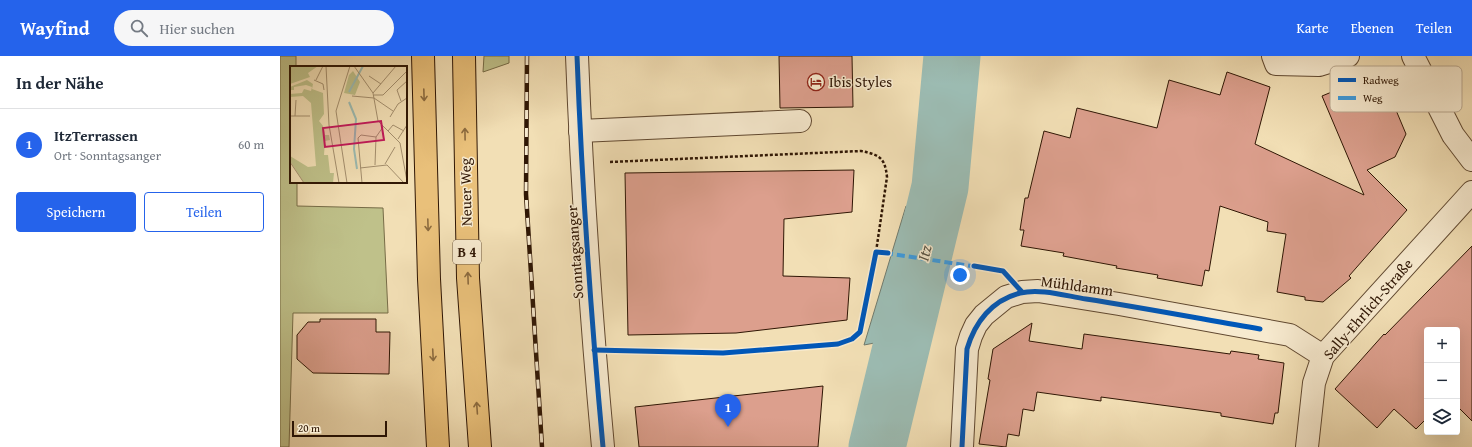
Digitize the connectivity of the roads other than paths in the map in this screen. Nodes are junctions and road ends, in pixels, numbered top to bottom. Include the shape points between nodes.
1 (423, 56) edge
2 (464, 56) edge
3 (577, 56) edge
4 (1273, 56) edge
5 (1348, 56) edge
6 (1413, 56) edge
7 (1418, 66) edge
8 (1441, 112) edge
9 (800, 121) dead end
10 (580, 131) junction
11 (1472, 160) edge
12 (1472, 192) edge
13 (1323, 356) junction
14 (438, 447) edge
15 (480, 447) edge
16 (602, 447) edge
17 (962, 447) edge
18 (1307, 447) edge

1 -> 14 highway via 429,280
15 -> 2 highway, Neuer Weg / B 4 via 468,278
3 - 10 street, Sonntagsanger
4 - 5 street via 1276,64 1319,65
6 - 7 street
8 - 11 street via 1453,135
9 - 10 street
10 - 16 street, Sonntagsanger
12 - 13 street, Sally-Ehrlich-Straße
13 - 17 street, Mühldamm via 1290,335 1038,291 1022,292 1006,297 984,315 971,336
13 - 18 street, Sally-Ehrlich-Straße via 1314,383

